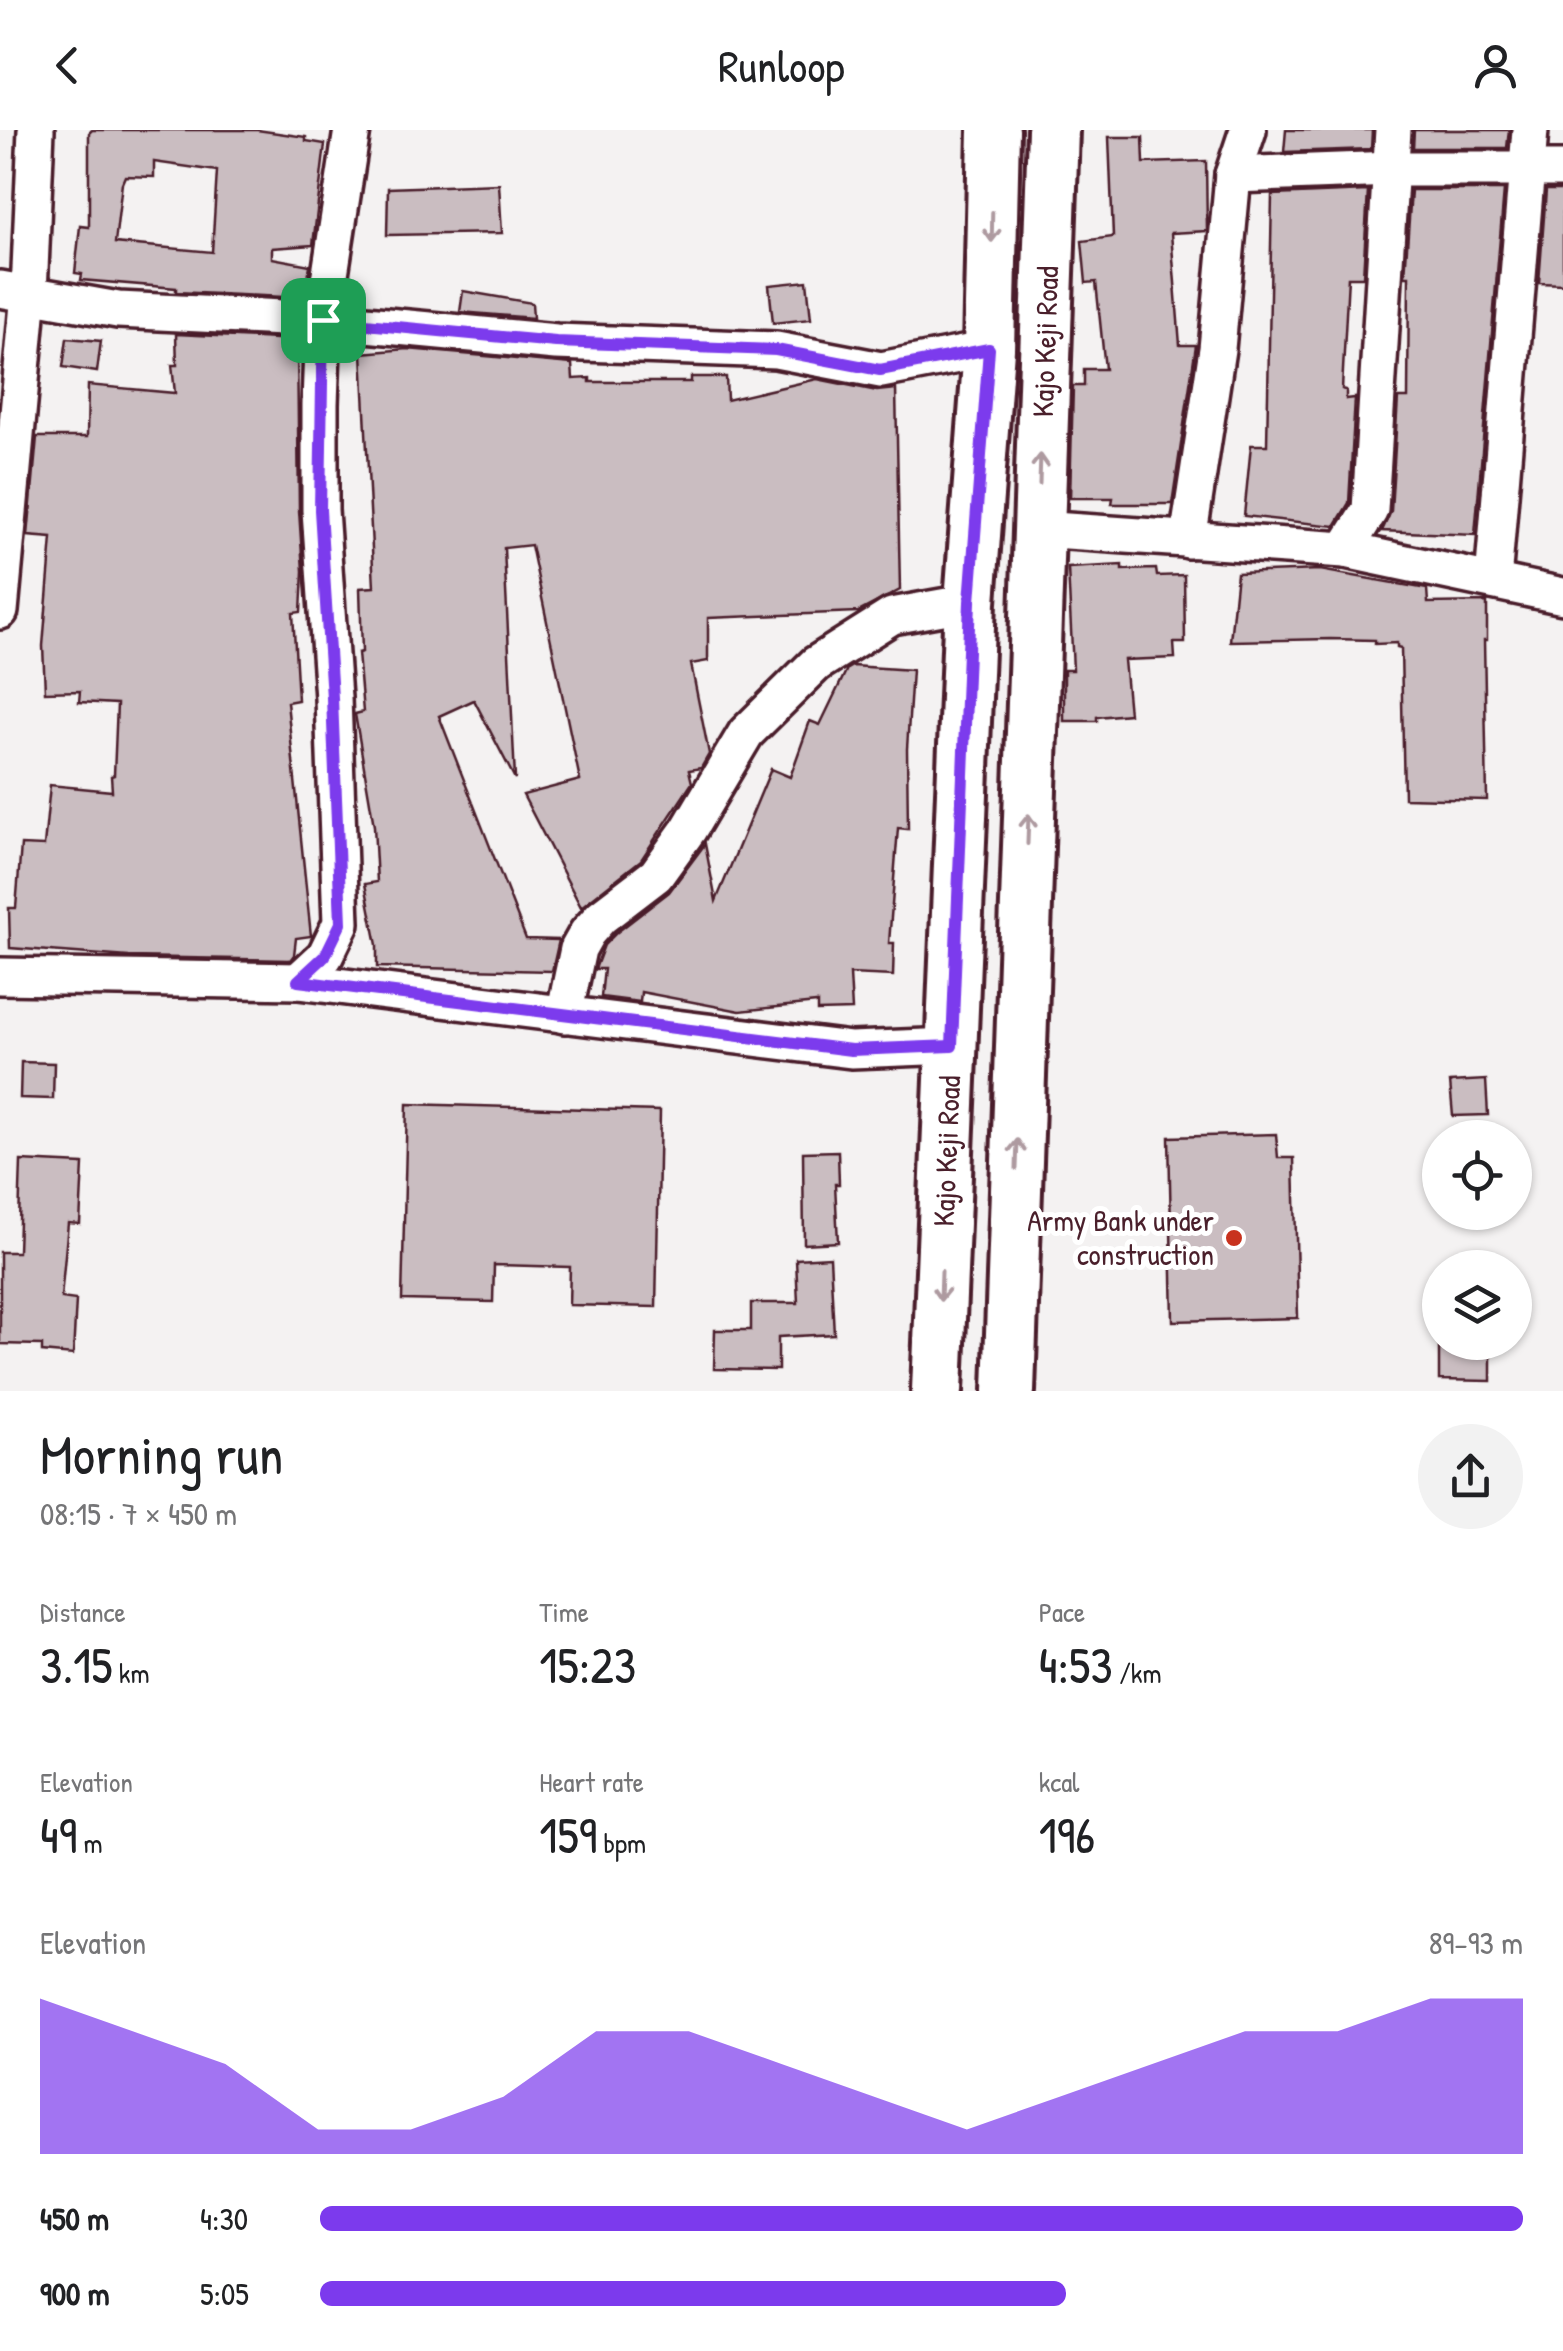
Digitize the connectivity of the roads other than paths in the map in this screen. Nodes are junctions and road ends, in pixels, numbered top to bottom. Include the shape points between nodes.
1 (36, 130) edge
2 (352, 130) edge
3 (994, 130) edge
4 (1053, 130) edge
5 (1248, 130) edge
6 (1393, 130) edge
7 (1530, 130) edge
8 (1528, 166) junction
9 (1563, 168) edge
10 (1393, 169) junction
11 (1233, 175) junction
12 (14, 291) edge
13 (323, 320) junction
14 (989, 349) junction
15 (1038, 529) junction
16 (1188, 540) junction
17 (1345, 550) junction
18 (1493, 581) junction
19 (1563, 596) edge
20 (970, 602) junction
21 (0, 611) edge
22 (0, 976) edge
23 (298, 981) junction
24 (564, 1015) junction
25 (952, 1046) junction
26 (937, 1391) edge
27 (1009, 1391) edge

1 - 12 street
2 - 13 street
3 -> 14 main road, Kajo Keji Road
15 -> 4 main road, Kajo Keji Road
5 - 11 street
6 - 10 street
7 - 8 street
8 - 9 street
8 - 10 street
8 - 18 street
10 - 11 street
10 - 17 street via 1370,510
11 - 16 street via 1217,349
12 - 13 street via 118,310
12 - 21 street
13 - 14 street via 556,342 776,350 880,370
13 - 23 street via 320,510 341,923 325,956
14 - 20 main road, Kajo Keji Road
15 - 16 street
27 -> 15 main road, Kajo Keji Road
16 - 17 street
17 - 18 street
18 - 19 street
20 - 24 street via 892,616 816,664 746,732 656,875 587,933
20 - 25 main road, Kajo Keji Road
22 - 23 street
23 - 24 street
24 - 25 street via 851,1050
25 -> 26 main road, Kajo Keji Road

